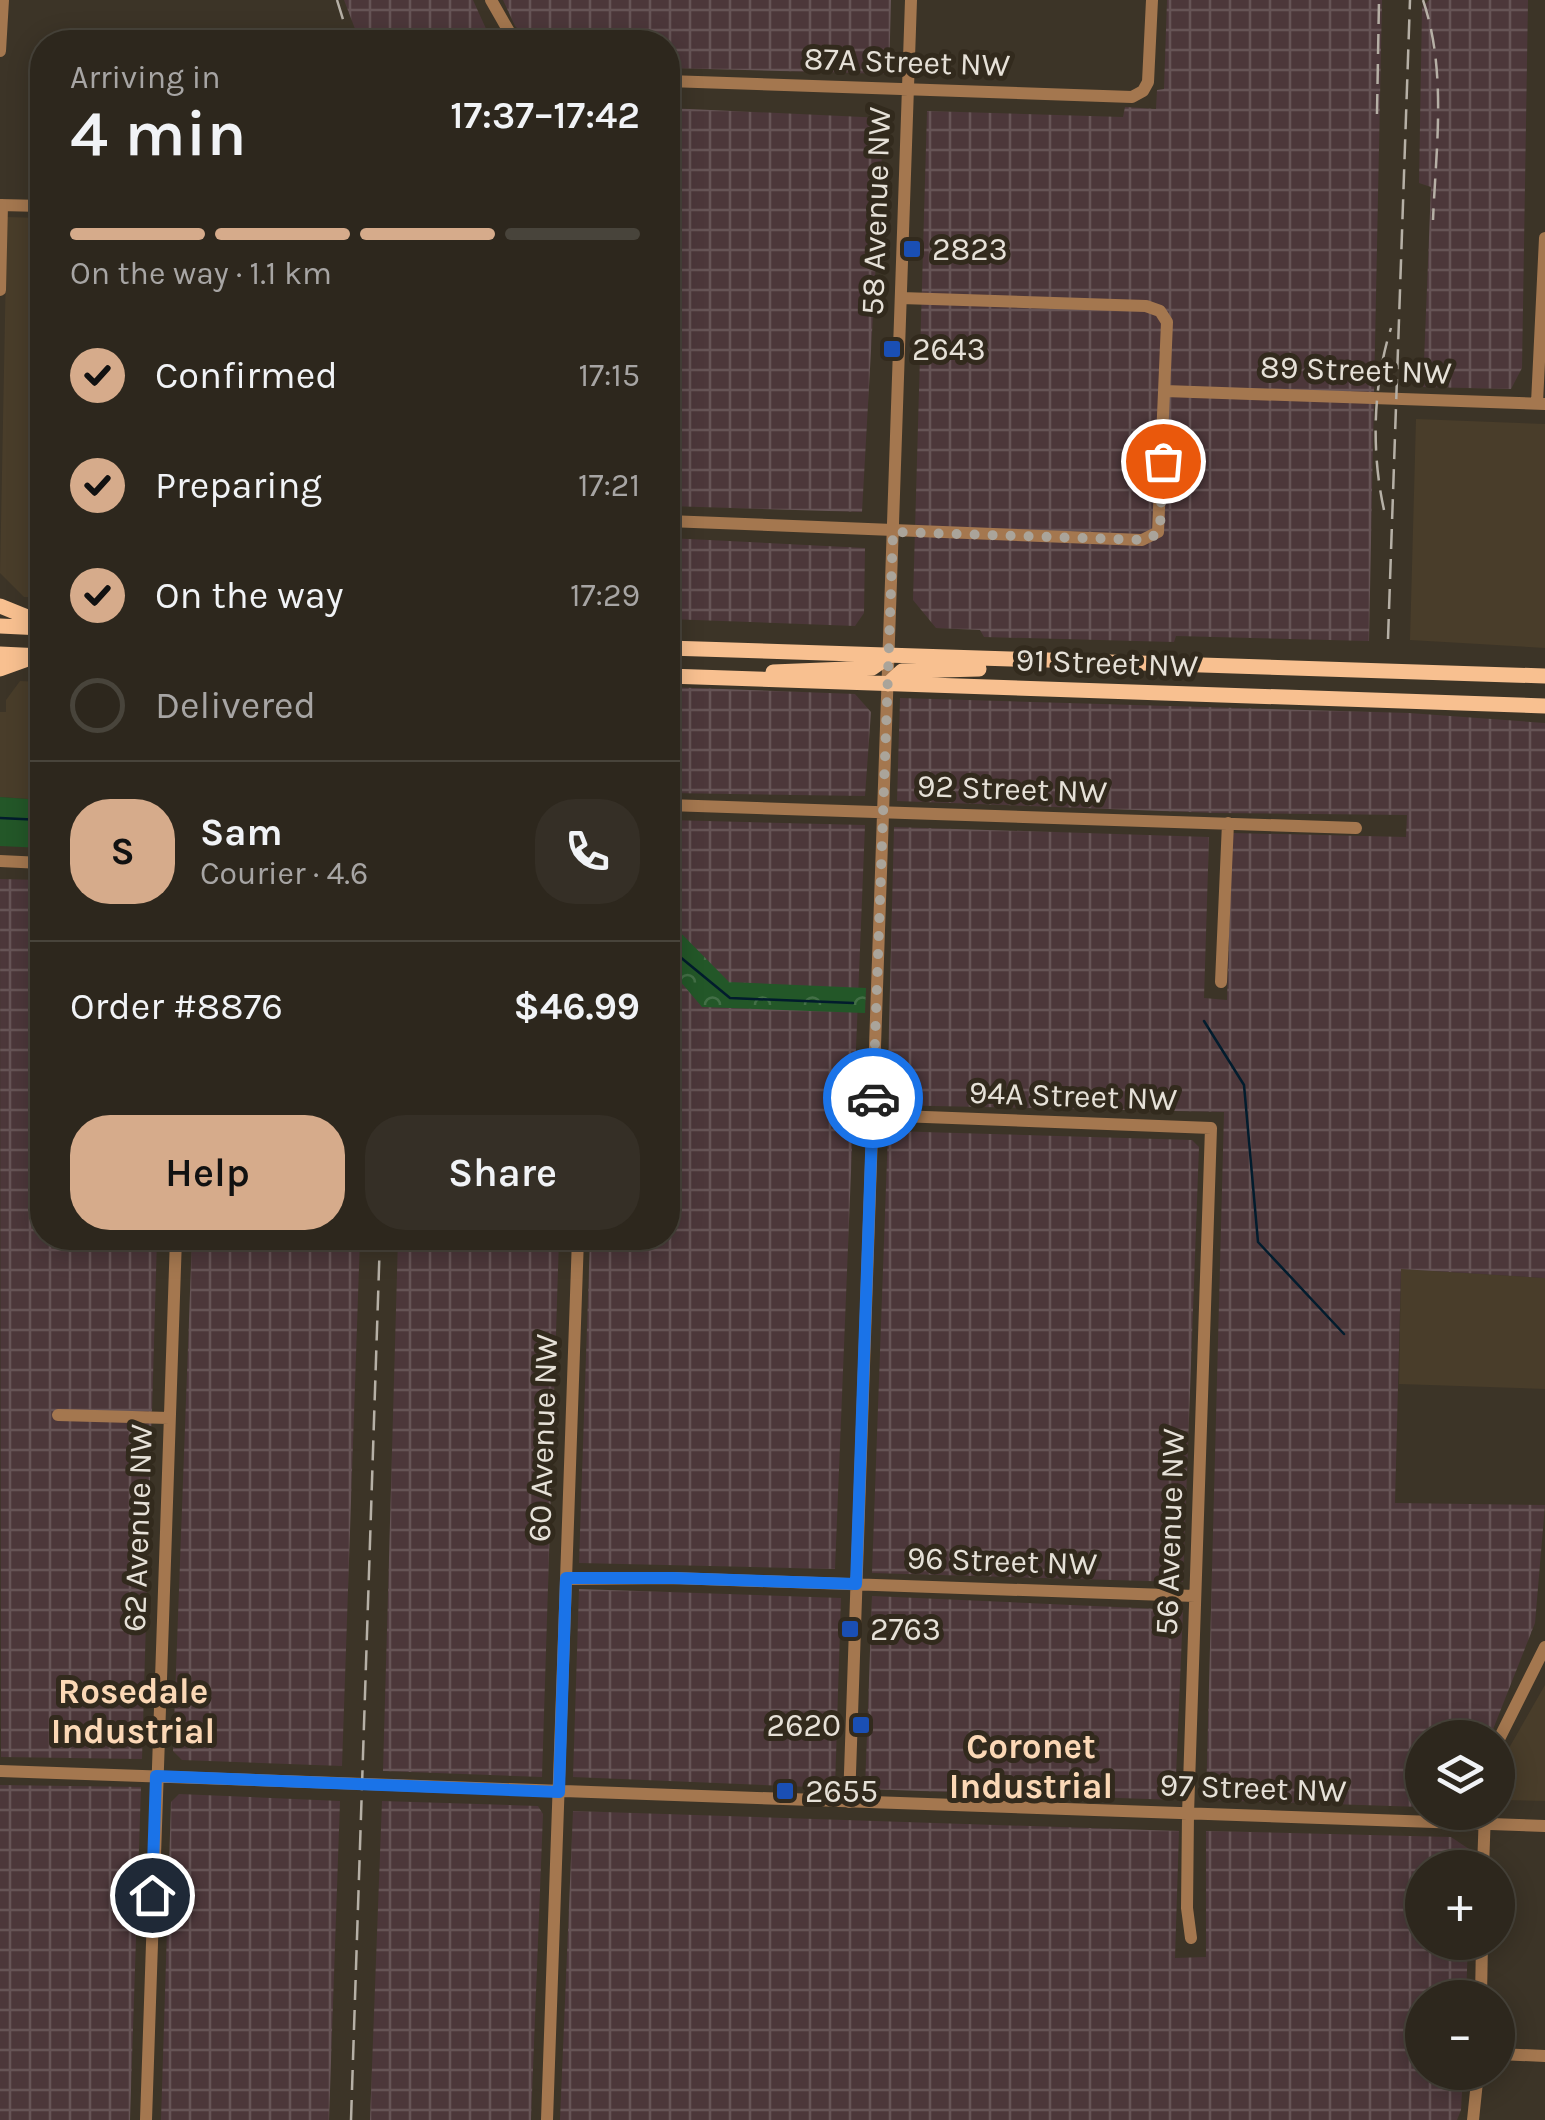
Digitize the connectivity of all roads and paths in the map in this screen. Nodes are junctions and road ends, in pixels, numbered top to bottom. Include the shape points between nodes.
1 (4, 0) edge
2 (491, 0) edge
3 (911, 0) edge
4 (1152, 0) edge
5 (508, 30) edge
6 (0, 51) edge
7 (680, 82) edge
8 (908, 90) junction
9 (1, 205) edge
10 (30, 206) edge
11 (1545, 238) edge
12 (0, 290) edge
13 (901, 298) junction
14 (1165, 392) junction
15 (1541, 404) edge
16 (680, 522) edge
17 (893, 532) junction
18 (0, 606) edge
19 (30, 620) edge
20 (0, 626) edge
21 (30, 626) edge
22 (680, 648) edge
23 (0, 654) edge
24 (30, 656) edge
25 (889, 656) junction
26 (30, 659) edge
27 (1046, 662) junction
28 (0, 669) edge
29 (680, 676) edge
30 (1545, 676) edge
31 (717, 678) junction
32 (888, 684) junction
33 (1545, 706) edge
34 (680, 806) edge
35 (883, 814) junction
36 (1228, 823) junction
37 (1356, 828) dead end
38 (0, 861) edge
39 (30, 862) edge
40 (1221, 982) dead end
41 (873, 1115) junction
42 (1211, 1128) joint
43 (176, 1250) edge
44 (578, 1250) edge
45 (58, 1415) dead end
46 (169, 1418) junction
47 (566, 1578) junction
48 (856, 1584) junction
49 (1196, 1596) junction
50 (1545, 1647) edge
51 (1509, 1720) edge
52 (0, 1771) edge
53 (156, 1776) junction
54 (559, 1792) junction
55 (849, 1802) junction
56 (1188, 1814) junction
57 (1405, 1817) edge
58 (1515, 1822) edge
59 (1545, 1826) edge
60 (1191, 1938) dead end
61 (1515, 2055) edge
62 (1545, 2056) edge
63 (1476, 2090) edge
64 (146, 2120) edge
65 (547, 2120) edge
66 (1474, 2120) edge

1 - 6 street
2 - 5 street
3 - 8 street, 58 Avenue NW
4 - 8 street, 87A Street NW via 1149,76 1142,92 1127,97
7 - 8 street, 87A Street NW
8 - 13 street, 58 Avenue NW
9 - 10 street
9 - 12 street
11 - 15 street
13 - 14 street via 1146,306 1167,322
13 - 17 street, 58 Avenue NW
14 - 15 street, 89 Street NW
14 - 17 street via 1155,535 1142,540
16 - 17 street
17 - 25 street, 58 Avenue NW
18 - 19 main road
20 - 21 main road
22 - 25 main road, 91 Street NW
23 - 24 main road
25 - 27 main road, 91 Street NW
25 - 31 main road via 872,668
25 - 32 street, 58 Avenue NW
26 - 28 main road
27 - 30 main road, 91 Street NW
27 - 32 main road via 1020,669 902,671
29 - 31 main road, 91 Street NW
31 - 32 main road, 91 Street NW
32 - 33 main road, 91 Street NW
32 - 35 street, 58 Avenue NW
34 - 35 street, 92 Street NW
35 - 36 street, 92 Street NW
35 - 41 street, 58 Avenue NW
36 - 37 street, 92 Street NW
36 - 40 street
38 - 39 street
41 - 42 street, 94A Street NW
41 - 48 street, 58 Avenue NW
42 - 49 street, 56 Avenue NW
43 - 46 street, 62 Avenue NW
44 - 47 street, 60 Avenue NW
45 - 46 street
46 - 53 street, 62 Avenue NW
47 - 48 street, 96 Street NW
47 - 54 street, 60 Avenue NW
48 - 49 street, 96 Street NW
48 - 55 street, 58 Avenue NW
49 - 56 street, 56 Avenue NW
50 - 51 street
52 - 53 street, 97 Street NW
53 - 54 street, 97 Street NW
53 - 64 street, 62 Avenue NW
54 - 55 street, 97 Street NW
54 - 65 street, 60 Avenue NW
55 - 56 street, 97 Street NW
56 - 57 street, 97 Street NW
56 - 60 street, 56 Avenue NW
58 - 59 street, 97 Street NW
61 - 62 street
63 - 66 street

